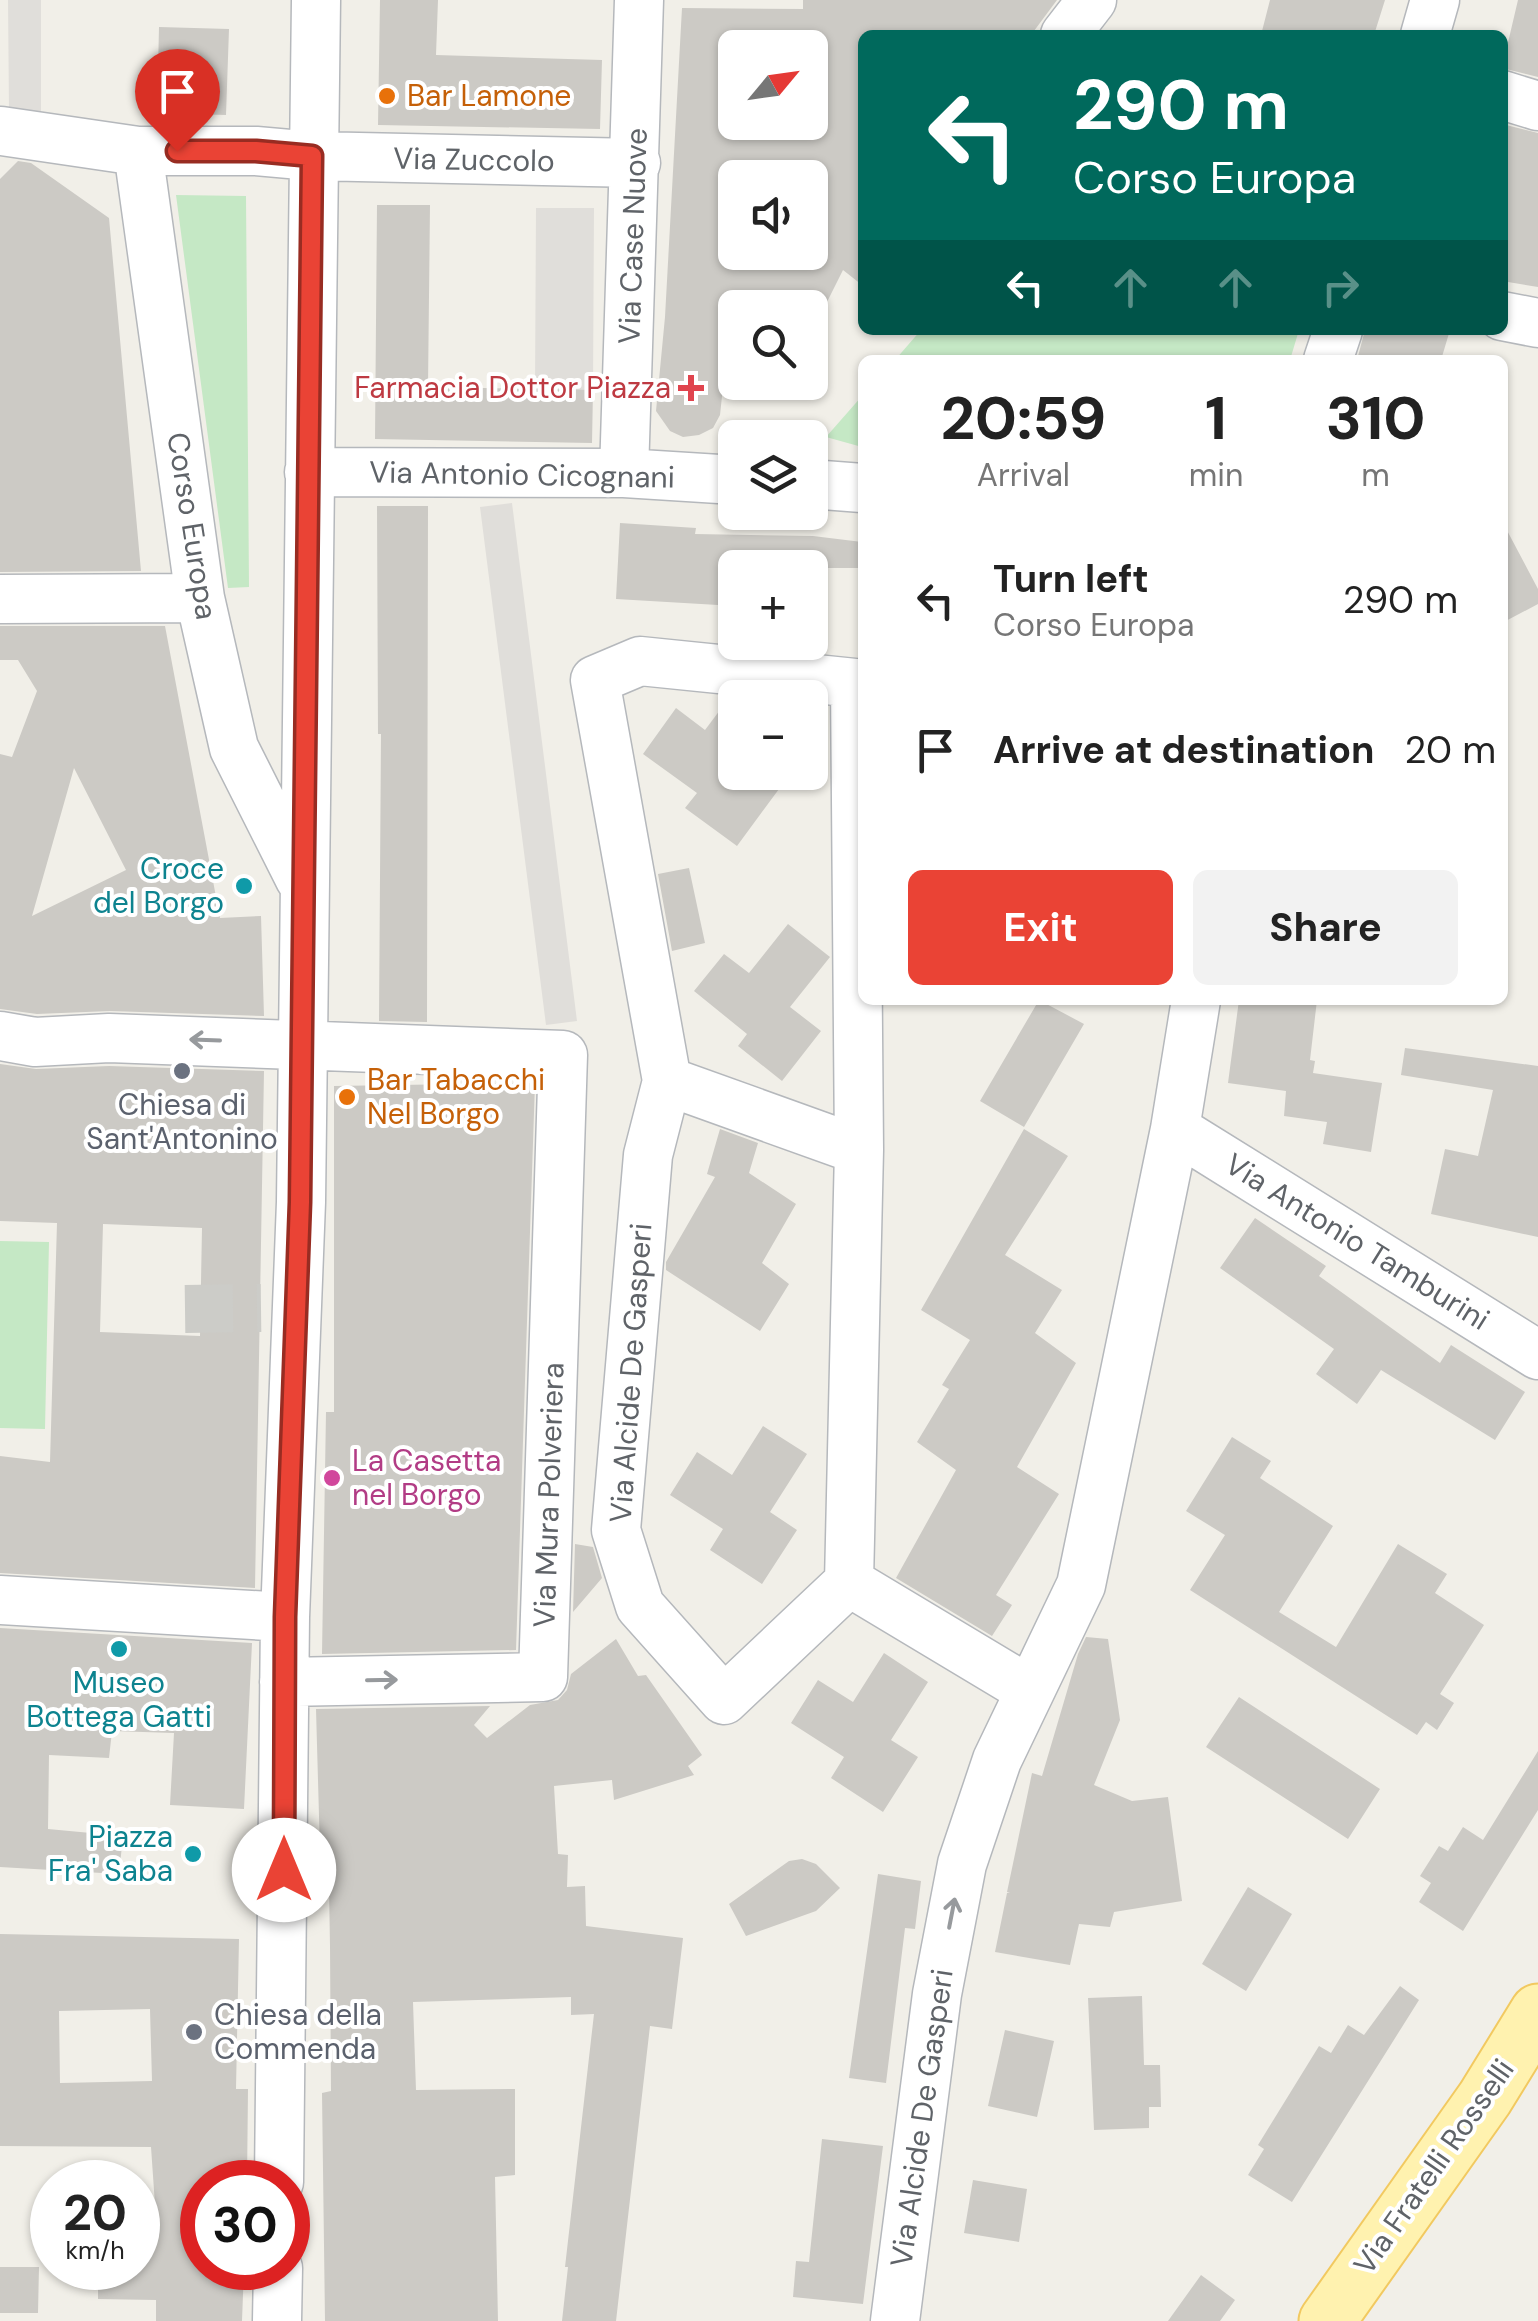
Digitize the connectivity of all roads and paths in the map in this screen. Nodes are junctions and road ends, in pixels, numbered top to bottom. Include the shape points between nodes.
1 (316, 0) edge
2 (639, 0) edge
3 (1092, 0) edge
4 (1435, 0) edge
5 (1069, 30) edge
6 (1426, 30) edge
7 (1508, 97) edge
8 (1538, 106) edge
9 (0, 130) edge
10 (138, 151) junction
11 (312, 156) junction
12 (636, 164) junction
13 (1508, 317) edge
14 (1538, 323) edge
15 (309, 472) junction
16 (624, 473) junction
17 (718, 479) edge
18 (828, 485) edge
19 (858, 488) edge
20 (200, 598) junction
21 (0, 599) edge
22 (858, 684) edge
23 (304, 884) junction
24 (858, 1005) edge
25 (1195, 1005) edge
26 (0, 1036) edge
27 (302, 1044) junction
28 (667, 1080) junction
29 (1176, 1129) junction
30 (858, 1150) junction
31 (1538, 1354) edge
32 (849, 1582) junction
33 (0, 1600) edge
34 (285, 1617) junction
35 (284, 1682) junction
36 (1029, 1690) junction
37 (1538, 2012) edge
38 (278, 2160) edge
39 (278, 2290) edge
40 (277, 2321) edge
41 (896, 2321) edge
42 (1327, 2321) edge

1 - 11 street, Corso Europa
2 - 12 street, Via Case Nuove
3 - 5 street
4 - 6 street
7 - 8 street
9 - 10 street
10 - 11 street
10 - 20 street, Corso Europa
11 - 12 street, Via Zuccolo
11 - 15 street, Corso Europa
12 - 16 street, Via Case Nuove
13 - 14 street
15 - 16 street, Via Antonio Cicognani
15 - 23 street, Corso Europa
16 - 17 street, Via Antonio Cicognani
18 - 19 street
20 - 21 street
20 - 23 street, Corso Europa via 234,748
22 - 28 street, Via Alcide De Gasperi via 640,661 595,680
23 - 27 street, Corso Europa
24 - 30 street, Via Alcide De Gasperi
25 - 29 street, Via Alcide De Gasperi
27 -> 26 street via 35,1042
27 - 34 street, Corso Europa via 279,1307
35 -> 27 street, Via Mura Polveriera via 543,1677 564,1055
28 - 30 street
28 - 32 street, Via Alcide De Gasperi via 648,1155 616,1530 640,1606 724,1700
29 - 31 street, Via Antonio Tamburini
29 - 36 street, Via Alcide De Gasperi via 1080,1585
30 - 32 street, Via Alcide De Gasperi
32 - 36 street
33 - 34 street
34 - 35 street, Corso Europa
35 - 38 street, Corso Europa via 267,1869
41 -> 36 street, Via Alcide De Gasperi via 937,1994 962,1864
37 - 42 main road, Via Fratelli Rosselli
39 - 40 street

